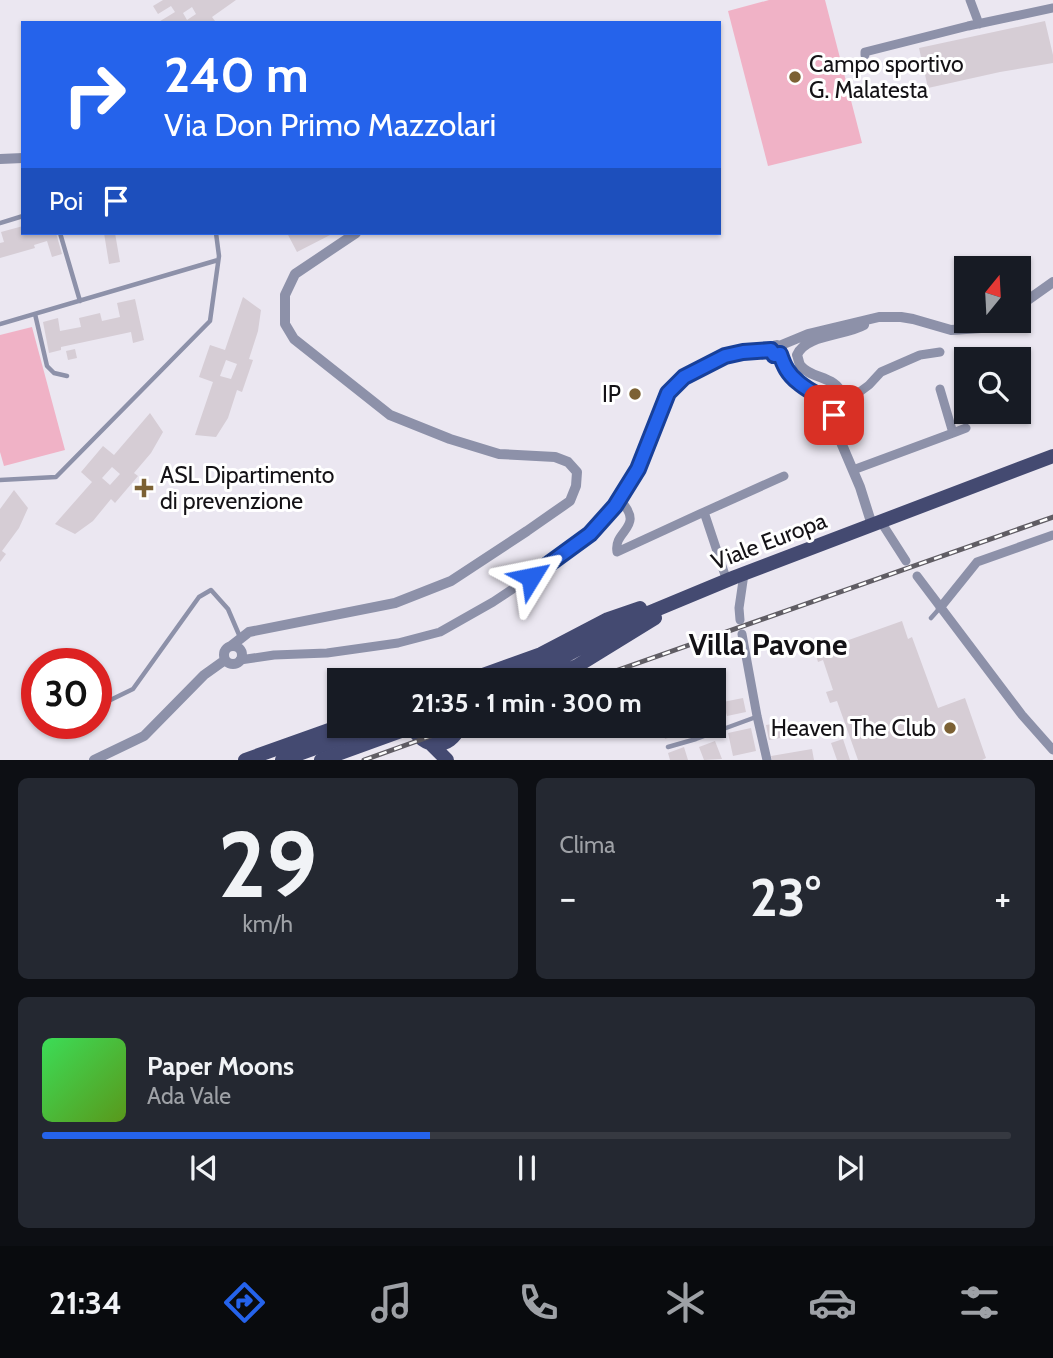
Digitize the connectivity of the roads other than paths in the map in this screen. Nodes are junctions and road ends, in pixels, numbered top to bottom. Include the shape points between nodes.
1 (970, 0) edge
2 (1053, 8) edge
3 (979, 24) junction
4 (865, 55) dead end
5 (21, 158) edge
6 (0, 159) edge
7 (21, 217) edge
8 (0, 223) edge
9 (61, 235) edge
10 (216, 235) edge
11 (353, 235) edge
12 (218, 260) junction
13 (1053, 282) edge
14 (1031, 298) edge
15 (80, 301) junction
16 (35, 314) junction
17 (878, 317) junction
18 (0, 324) edge
19 (954, 330) edge
20 (777, 350) junction
21 (940, 352) dead end
22 (67, 376) dead end
23 (940, 389) dead end
24 (842, 405) junction
25 (838, 426) junction
26 (966, 428) dead end
27 (953, 433) junction
28 (1053, 456) edge
29 (853, 470) junction
30 (784, 475) dead end
31 (0, 480) edge
32 (619, 499) junction
33 (704, 512) junction
34 (876, 523) junction
35 (1053, 535) edge
36 (906, 561) dead end
37 (744, 574) junction
38 (917, 576) dead end
39 (727, 581) junction
40 (679, 601) junction
41 (940, 608) junction
42 (931, 618) dead end
43 (740, 620) dead end
44 (742, 634) dead end
45 (236, 642) junction
46 (225, 660) junction
47 (240, 660) junction
48 (502, 668) edge
49 (538, 668) edge
50 (571, 668) edge
51 (112, 699) edge
52 (757, 716) junction
53 (327, 731) edge
54 (345, 738) edge
55 (381, 738) edge
56 (420, 738) edge
57 (449, 738) edge
58 (457, 738) edge
59 (431, 744) junction
60 (668, 747) dead end
61 (1053, 750) edge
62 (94, 760) edge
63 (245, 760) edge
64 (282, 760) edge
65 (321, 760) edge
66 (447, 760) edge
67 (456, 760) edge
68 (767, 760) edge

1 - 3 street
2 - 3 street
3 - 4 street
5 - 6 street
7 - 8 lane
9 - 15 lane
10 - 12 lane
11 - 45 street via 295,274 285,295 285,324 294,339 390,415 499,454 555,457 577,472 576,486 570,500 451,581 395,603 261,628
12 - 15 lane
12 - 31 lane via 210,321 56,477
13 - 14 street
15 - 16 lane
16 - 18 lane
16 - 22 lane via 47,366
17 - 19 street via 913,319
17 - 20 street via 808,334
17 - 24 street via 850,332 800,347 801,366 838,388
20 - 25 street via 790,374 831,406
20 - 32 street via 725,356 684,377 668,393 638,469
21 - 24 street via 920,355 881,372
23 - 27 street
24 - 25 street
25 - 29 street
26 - 27 street
27 - 29 street
28 - 34 main road, Viale Europa
29 - 34 street
30 - 33 street
32 - 33 street via 631,515 617,552
32 - 47 street via 590,534 549,565 440,632 327,653
33 - 39 street
34 - 36 street
34 - 37 main road, Viale Europa
35 - 41 street via 977,562
37 - 39 main road, Viale Europa
37 - 43 street
38 - 41 street
39 - 40 main road, Viale Europa
40 - 48 main road, Viale Europa via 621,613 541,654
40 - 49 main road, Viale Europa
40 - 50 main road, Viale Europa
41 - 42 lane
41 - 61 street
44 - 52 street
45 - 46 street via 224,651
45 - 47 street
45 - 51 lane via 228,609 211,590 199,597 133,689
46 - 47 street via 232,664
46 - 62 street via 144,736
52 - 60 lane
52 - 68 street
53 - 63 main road
54 - 64 main road
55 - 65 main road, bridge
56 - 59 main road
57 - 59 main road
58 - 67 main road
59 - 66 main road

